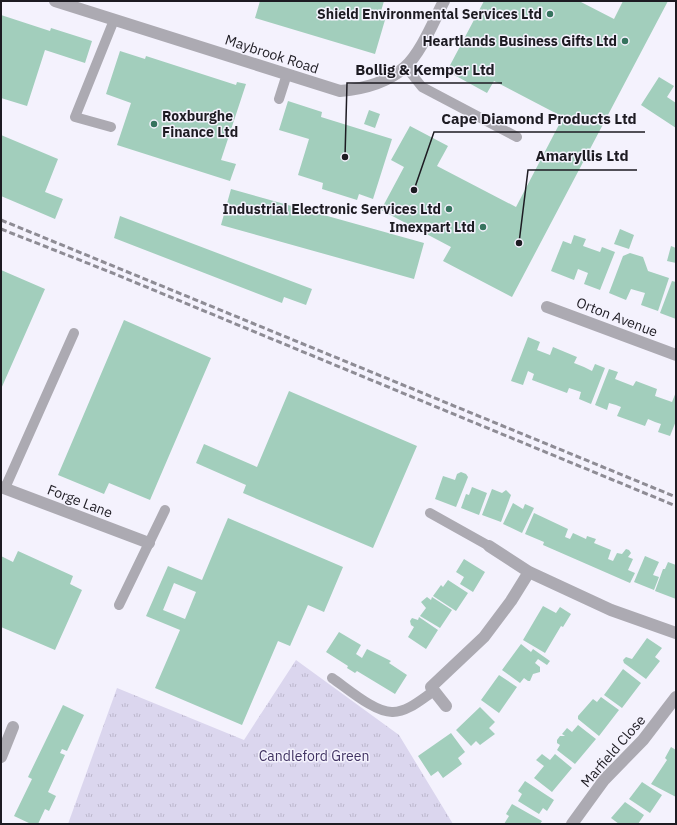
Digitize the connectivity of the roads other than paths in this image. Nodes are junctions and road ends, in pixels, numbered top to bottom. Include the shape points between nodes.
1 (55, 1) edge
2 (444, 1) edge
3 (114, 20) junction
4 (406, 67) junction
5 (287, 74) junction
6 (278, 99) dead end
7 (112, 126) dead end
8 (517, 137) dead end
9 (547, 307) dead end
10 (74, 333) dead end
11 (676, 355) edge
12 (3, 488) edge
13 (165, 510) dead end
14 (430, 513) dead end
15 (149, 543) junction
16 (489, 546) joint
17 (529, 572) junction
18 (119, 605) dead end
19 (676, 633) edge
20 (332, 678) dead end
21 (434, 691) junction
22 (676, 697) edge
23 (446, 706) dead end
24 (13, 727) dead end
25 (2, 751) edge
26 (572, 824) edge

1 - 3 street, Maybrook Road
2 - 4 street, Maybrook Road via 418,51
3 - 5 street, Maybrook Road
3 - 7 lane via 75,117
4 - 5 street, Maybrook Road via 362,89 340,91
4 - 8 lane via 422,88
5 - 6 lane
9 - 11 street, Orton Avenue
10 - 12 lane
12 - 15 street, Forge Lane
13 - 15 lane
14 - 16 lane
15 - 18 lane
16 - 17 street
17 - 19 street via 611,610
17 - 21 street via 484,637 431,686
20 - 21 lane via 380,711 394,713 410,707
21 - 23 street
22 - 26 street, Marfield Close via 643,740 604,780
24 - 25 street

